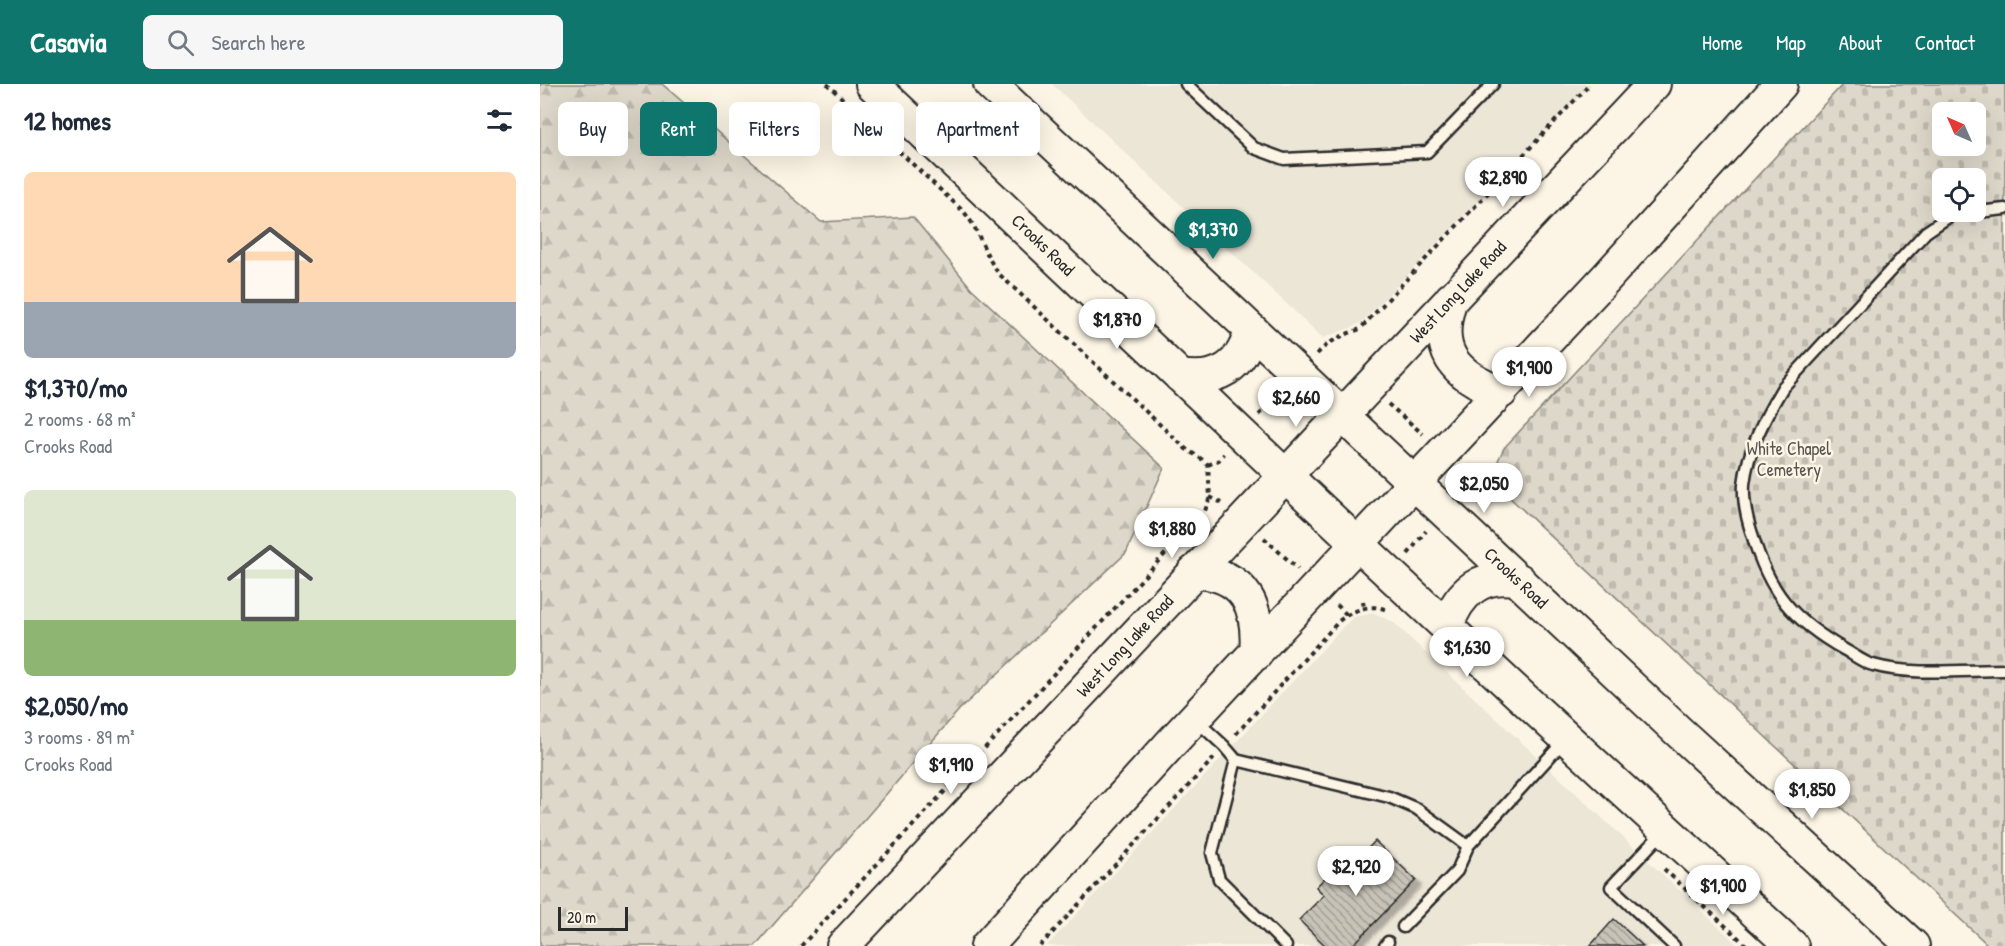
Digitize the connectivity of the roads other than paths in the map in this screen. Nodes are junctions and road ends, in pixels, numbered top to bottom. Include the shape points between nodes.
1 (872, 84) edge
2 (990, 84) edge
3 (1186, 84) edge
4 (1493, 84) edge
5 (1654, 84) edge
6 (1781, 84) edge
7 (2005, 209) edge
8 (1451, 299) junction
9 (1251, 330) junction
10 (1180, 376) junction
11 (1501, 392) junction
12 (1342, 415) junction
13 (1285, 475) junction
14 (1415, 483) junction
15 (1359, 543) junction
16 (1194, 572) junction
17 (1519, 580) junction
18 (1447, 626) junction
19 (1256, 654) junction
20 (2005, 670) edge
21 (1195, 719) junction
22 (1566, 738) junction
23 (1236, 760) junction
24 (1665, 830) junction
25 (1468, 846) junction
26 (1403, 927) dead end
27 (843, 946) edge
28 (987, 946) edge
29 (1286, 946) edge
30 (1674, 946) edge
31 (1792, 946) edge
32 (1913, 946) edge

1 - 10 main road, Crooks Road
2 - 9 main road, Crooks Road
3 - 4 lane via 1254,148 1284,159 1427,152
5 - 8 main road, West Long Lake Road
6 - 11 main road
7 - 20 lane via 1952,215 1926,232 1782,387 1765,416 1744,485 1748,521 1760,561 1779,597 1800,620 1828,641 1872,665 1905,670
8 - 11 main road via 1443,331 1450,356 1465,375
8 - 12 main road, West Long Lake Road
9 - 10 main road via 1234,364 1202,378
9 - 12 main road, Crooks Road
10 - 13 main road, Crooks Road
11 - 14 main road
12 - 13 main road, West Long Lake Road
12 - 14 main road, Crooks Road
13 - 15 main road, Crooks Road
13 - 16 main road, West Long Lake Road
14 - 15 main road
14 - 17 main road, Crooks Road
15 - 18 main road, Crooks Road
15 - 19 main road
16 - 19 main road via 1223,577 1246,596 1258,632
16 - 27 main road, West Long Lake Road
17 - 18 main road via 1503,577 1473,588 1460,600
17 - 32 main road, Crooks Road
18 - 22 main road, Crooks Road
19 - 21 main road
21 - 23 lane
21 - 28 main road
22 - 24 main road, Crooks Road
22 - 25 lane
23 - 25 lane via 1389,797 1417,809
23 - 29 lane via 1212,853 1219,879
24 - 30 lane via 1611,887
24 - 31 main road, Crooks Road
25 - 26 lane via 1457,871

